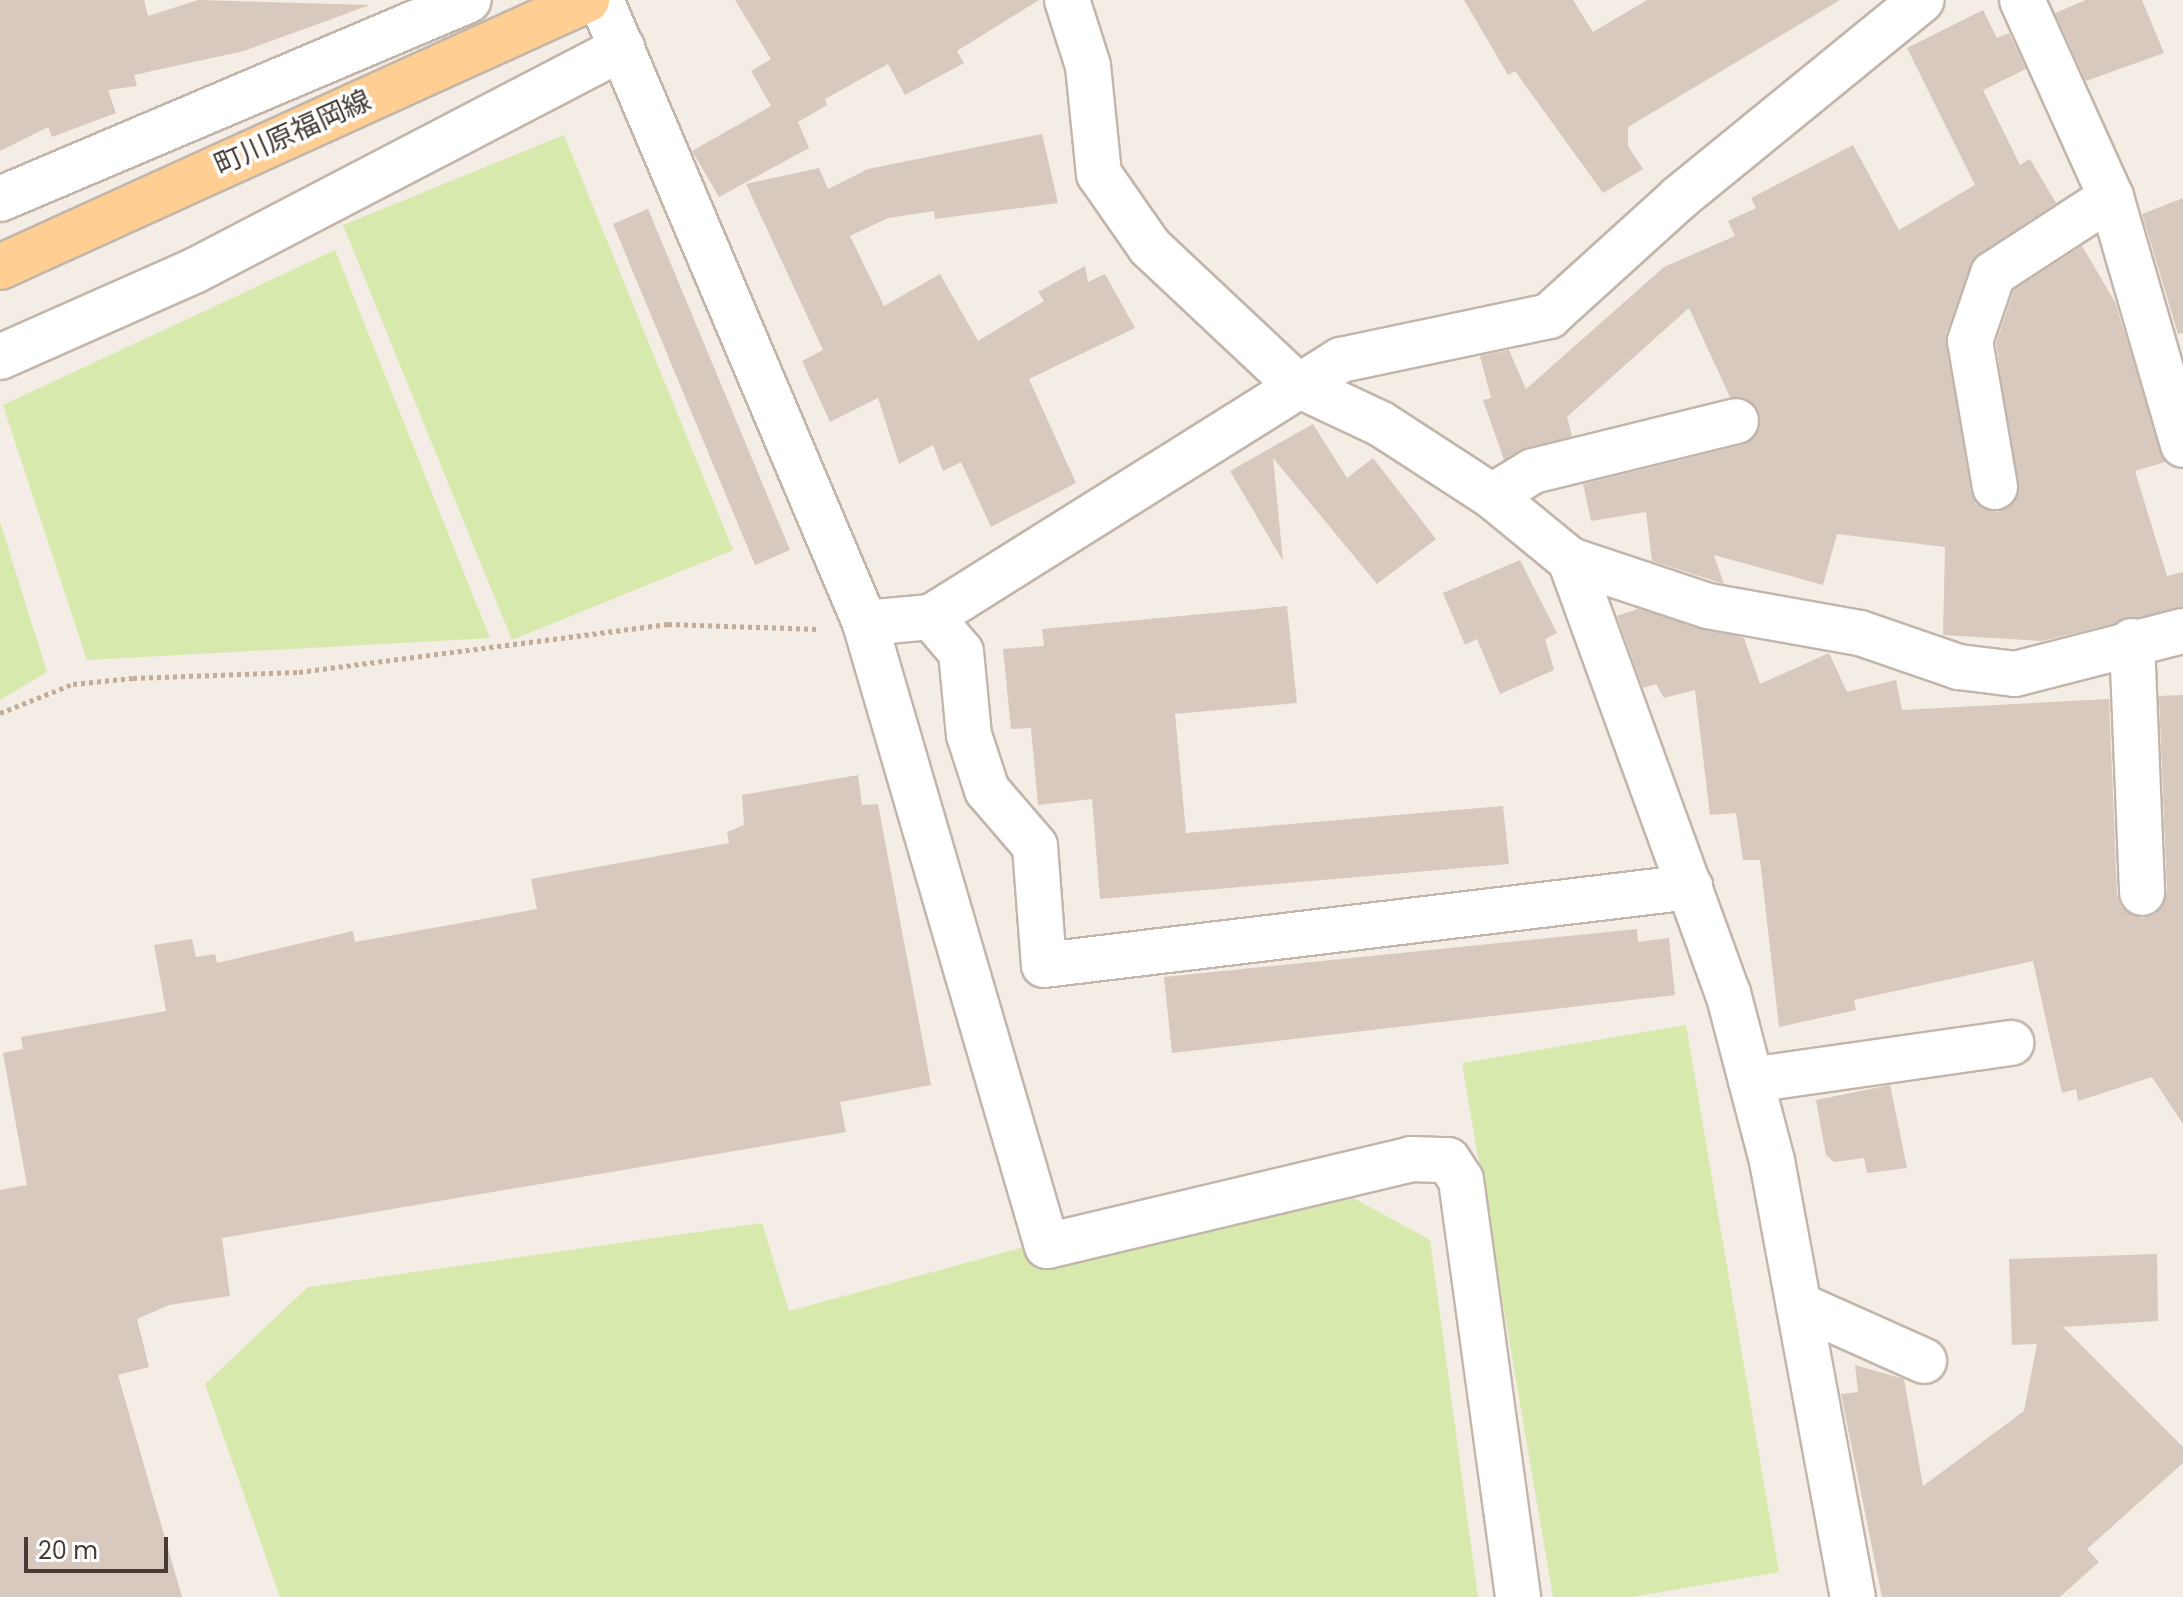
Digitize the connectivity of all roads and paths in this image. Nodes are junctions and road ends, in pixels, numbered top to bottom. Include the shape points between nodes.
1 (469, 0) edge
2 (587, 0) edge
3 (601, 0) edge
4 (1067, 0) edge
5 (1922, 0) edge
6 (2022, 0) edge
7 (410, 12) edge
8 (623, 48) junction
9 (2111, 197) junction
10 (0, 199) edge
11 (0, 267) edge
12 (0, 357) edge
13 (1296, 384) junction
14 (1736, 421) dead end
15 (2183, 445) edge
16 (1995, 487) dead end
17 (1492, 496) junction
18 (1570, 560) junction
19 (931, 617) junction
20 (865, 623) junction
21 (2183, 631) edge
22 (2132, 641) junction
23 (0, 713) edge
24 (1690, 887) junction
25 (2142, 893) dead end
26 (2011, 1043) dead end
27 (1751, 1080) junction
28 (1799, 1305) junction
29 (1924, 1361) dead end
30 (1518, 1597) edge
31 (1853, 1597) edge

1 - 7 street
2 - 11 main road, 町川原福岡線
3 - 8 street
4 - 13 street via 1088,66 1099,174 1150,247
5 - 13 street via 1679,198 1549,316 1341,360
6 - 9 street
7 - 10 street
8 - 12 street via 194,271
8 - 20 street
9 - 15 street
9 - 16 street via 1993,274 1970,341
13 - 17 street via 1381,424
13 - 19 street
14 - 17 street via 1533,471
17 - 18 street
18 - 22 street via 1708,606 1860,633 1959,667 2015,674
18 - 24 street
19 - 20 street
19 - 24 street via 961,652 969,735 987,790 1035,846 1044,965
20 - 23 path via 805,631 668,624 299,672 88,682
20 - 30 street via 1047,1246 1411,1159 1448,1160 1461,1180
21 - 22 street
22 - 25 street
24 - 27 street
26 - 27 street
27 - 28 street
28 - 29 street
28 - 31 street

